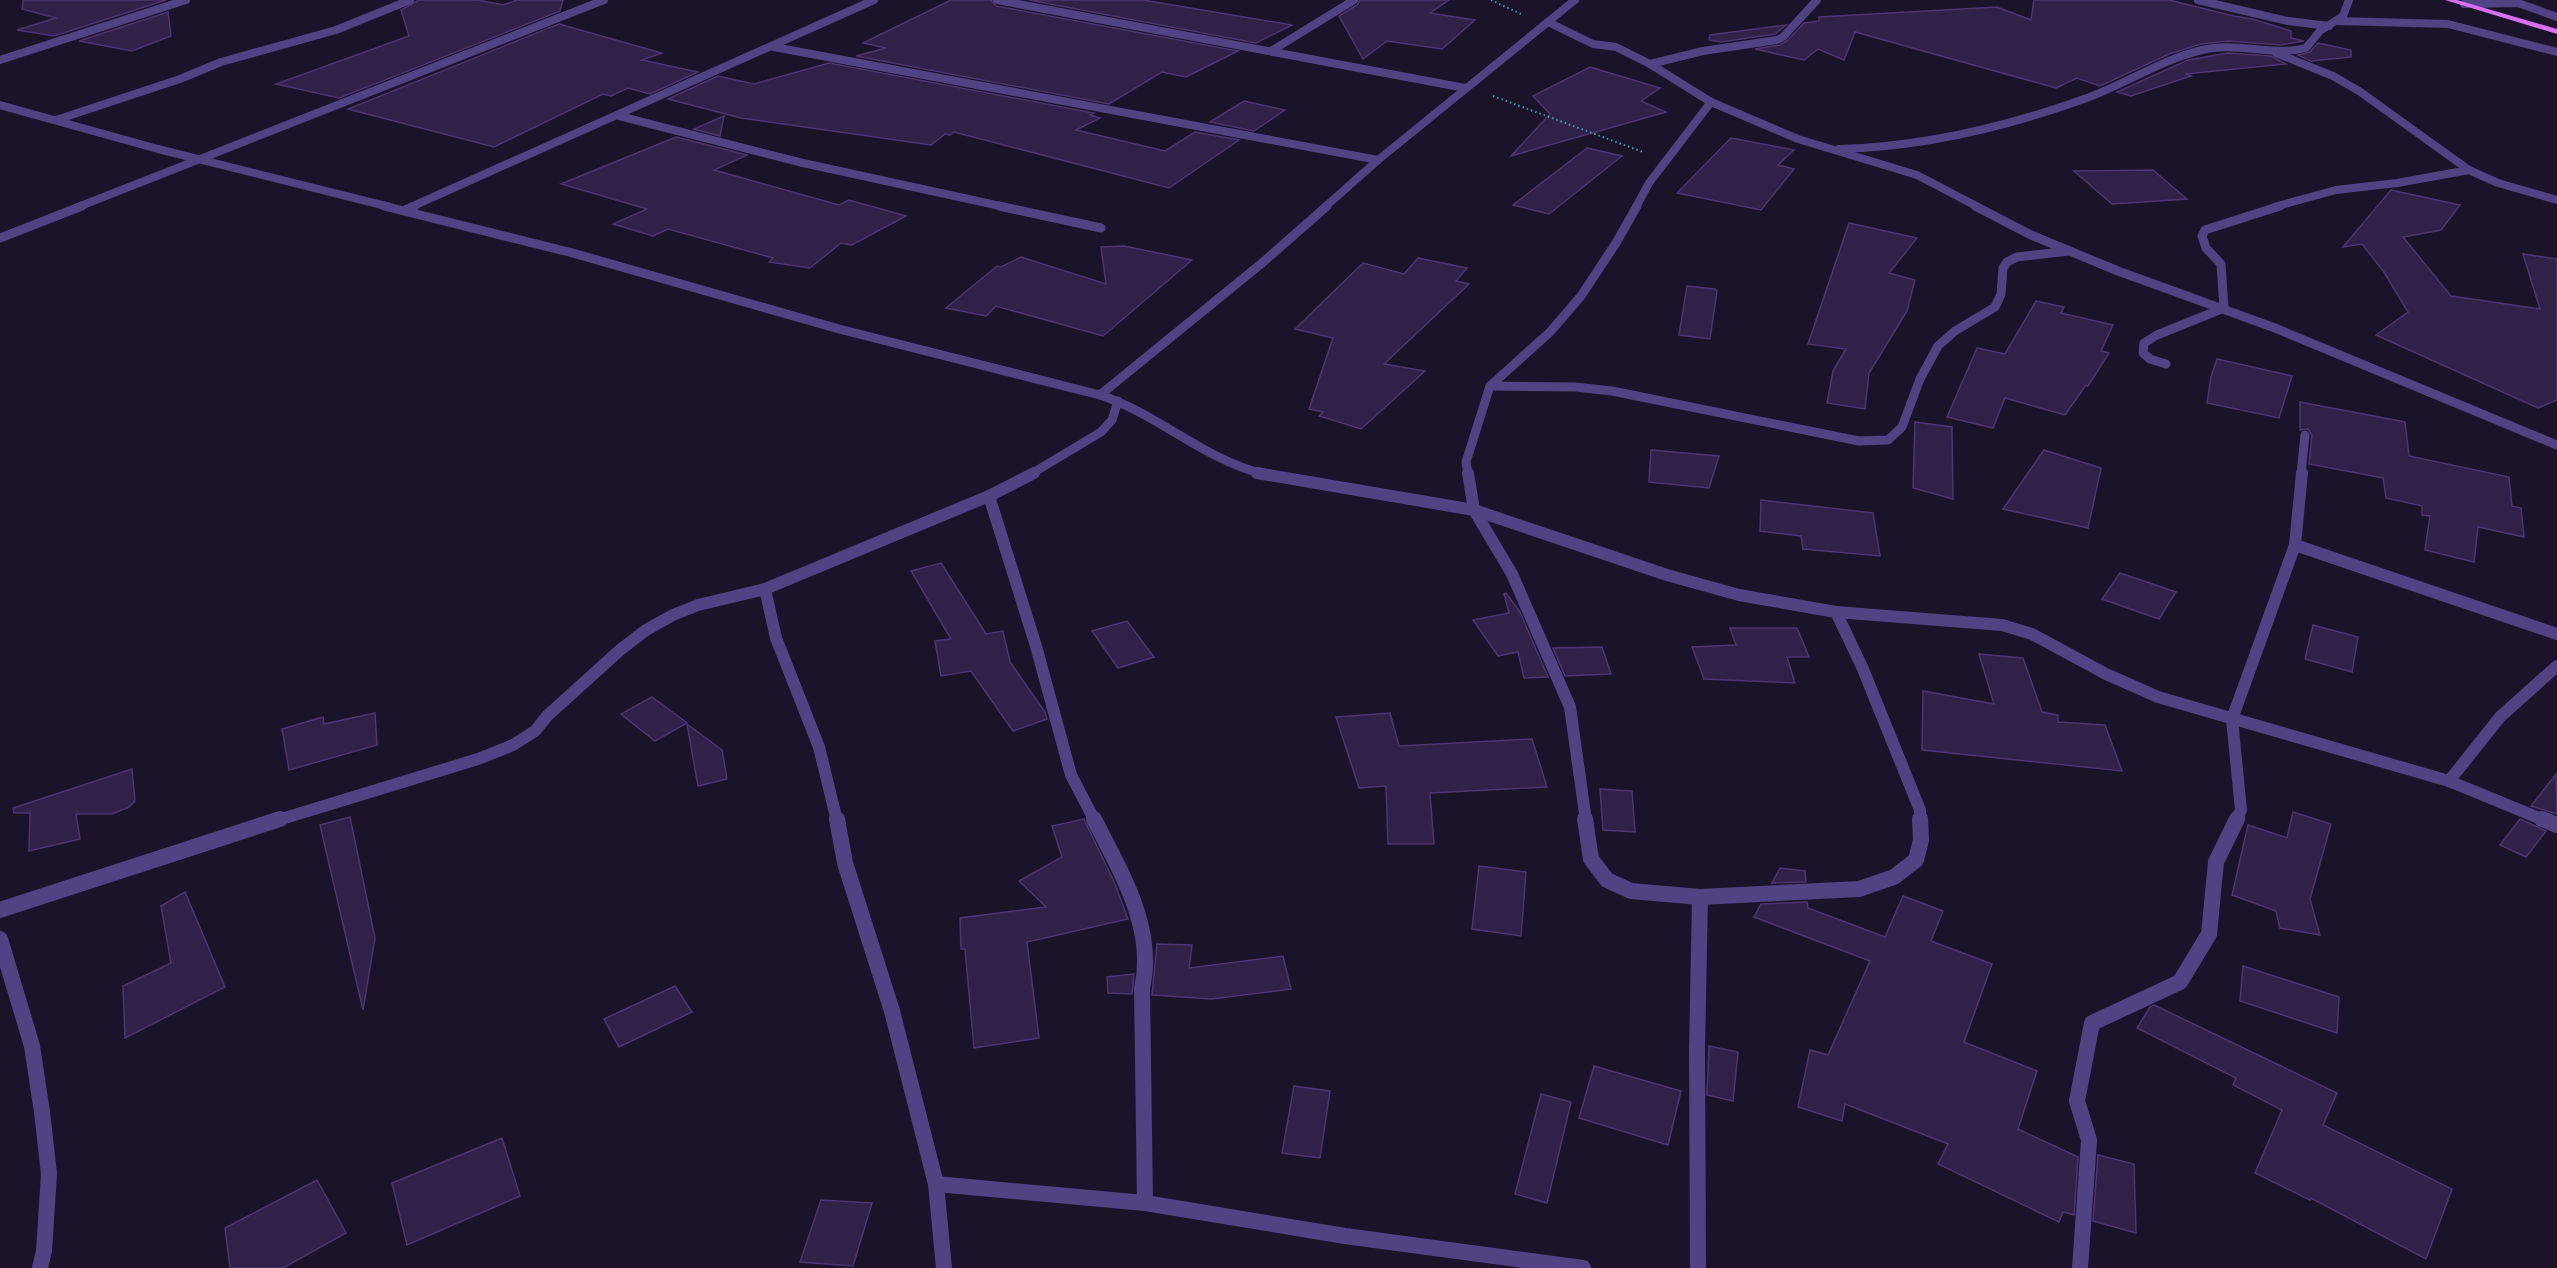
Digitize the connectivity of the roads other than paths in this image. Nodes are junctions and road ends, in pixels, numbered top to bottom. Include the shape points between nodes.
1 (186, 0) edge
2 (410, 0) edge
3 (604, 0) edge
4 (874, 0) edge
5 (997, 0) edge
6 (1354, 0) edge
7 (1575, 0) edge
8 (1817, 0) edge
9 (2198, 0) edge
10 (2349, 0) edge
11 (2449, 0) edge
12 (2463, 4) junction
13 (2557, 17) edge
14 (2337, 21) junction
15 (1548, 22) junction
16 (2329, 26) junction
17 (2557, 32) edge
18 (774, 47) junction
19 (1271, 51) junction
20 (2272, 51) junction
21 (2557, 52) edge
22 (0, 60) edge
23 (1650, 64) junction
24 (1465, 88) junction
25 (1711, 102) junction
26 (0, 105) edge
27 (619, 116) junction
28 (54, 120) junction
29 (1826, 149) junction
30 (202, 160) junction
31 (1378, 160) junction
32 (2469, 170) junction
33 (2537, 194) junction
34 (2557, 200) edge
35 (2557, 205) edge
36 (405, 210) junction
37 (1101, 228) dead end
38 (0, 238) edge
39 (2071, 251) junction
40 (2224, 308) junction
41 (2166, 364) dead end
42 (1490, 386) junction
43 (1100, 395) junction
44 (1118, 401) junction
45 (2304, 435) dead end
46 (2557, 445) edge
47 (989, 496) junction
48 (1474, 510) junction
49 (2295, 545) junction
50 (765, 589) junction
51 (1836, 612) junction
52 (2557, 634) edge
53 (2557, 666) edge
54 (2232, 719) junction
55 (2449, 781) junction
56 (2557, 825) edge
57 (1700, 897) junction
58 (0, 910) edge
59 (0, 939) edge
60 (936, 1184) junction
61 (1145, 1203) junction
62 (40, 1268) edge
63 (944, 1268) edge
64 (1583, 1268) edge
65 (1698, 1268) edge
66 (2080, 1268) edge

1 - 22 street
2 - 28 street via 336,30 221,62
3 - 30 street
4 - 18 street
5 - 19 street
6 - 19 street
7 - 15 street
8 - 23 street via 1776,40
9 - 16 street via 2272,18
10 - 14 street via 2349,7
11 - 12 main road
12 - 13 street via 2518,3
12 - 17 main road
14 - 16 street
14 - 21 street via 2448,24
15 - 23 street via 1593,44 1616,47
15 - 24 street
16 - 20 street via 2319,31 2315,42 2306,48
18 - 27 street
18 - 31 street
19 - 24 street
20 - 29 street via 2232,46 2201,50 2082,99 1955,137 1898,146
20 - 32 street via 2359,91
23 - 25 street
24 - 31 street
25 - 29 street
25 - 42 street via 1639,198 1617,243 1581,296 1550,332
26 - 28 street
27 - 36 street
27 - 37 street via 802,163
28 - 30 street
29 - 39 street via 1939,184 1989,214
30 - 36 street
30 - 38 street
31 - 43 street via 1262,263
32 - 33 street
32 - 40 street via 2336,190 2205,230 2202,236 2206,248 2221,264
33 - 34 street
33 - 35 street
36 - 43 street via 839,329
39 - 40 street
39 - 42 street via 2017,257 2007,262 1995,307 1938,345 1902,427 1888,440 1859,441 1612,391
40 - 41 street via 2144,343 2143,353
40 - 46 street
42 - 48 street via 1466,462
43 - 44 street
44 - 47 street via 1112,420 1101,432
44 - 48 street via 1237,467 1288,480
45 - 49 street
47 - 50 street
47 - 61 street via 1071,775 1140,917 1147,967 1142,988
48 - 51 street via 1667,575 1739,595
48 - 57 street via 1512,574 1570,707 1591,859 1607,880 1631,891
49 - 52 street
49 - 54 street
50 - 58 street via 698,605 646,630 587,679 535,731 513,745
50 - 60 street via 776,638 819,747 845,863 892,1011
51 - 54 street via 2002,624 2032,634 2158,697
51 - 57 street via 1920,810 1921,840 1916,860 1894,877 1859,889
53 - 55 street via 2500,717
54 - 55 street
54 - 66 street via 2241,810 2216,862 2210,934 2180,981 2092,1023 2077,1101 2089,1140
55 - 56 street
57 - 65 street
59 - 62 street via 32,1046 42,1112 49,1174
60 - 61 street
60 - 63 street
61 - 64 street via 1344,1236

